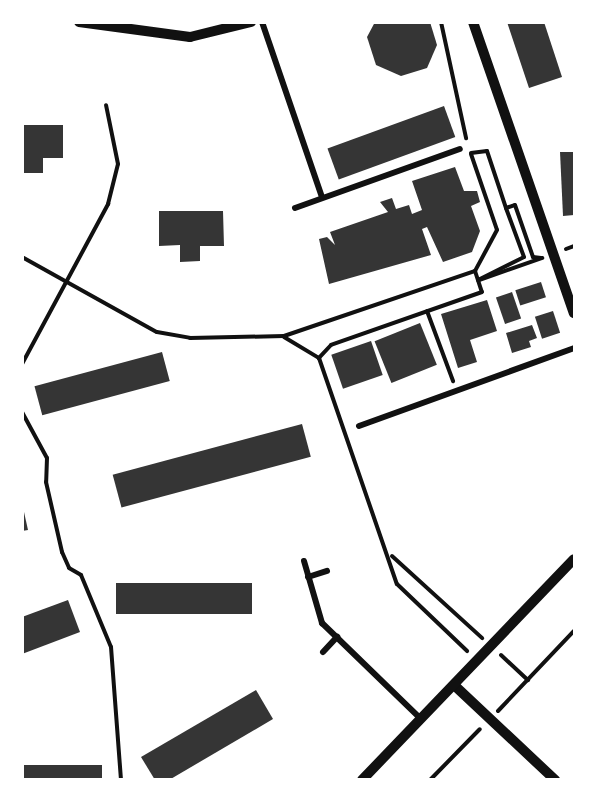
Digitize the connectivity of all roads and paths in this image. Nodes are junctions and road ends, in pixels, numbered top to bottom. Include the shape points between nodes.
1 (79, 22) edge
2 (251, 22) edge
3 (262, 22) edge
4 (473, 22) edge
5 (106, 105) dead end
6 (460, 149) dead end
7 (471, 154) dead end
8 (322, 197) junction
9 (295, 208) dead end
10 (506, 208) junction
11 (22, 257) edge
12 (478, 280) junction
13 (67, 284) junction
14 (427, 311) junction
15 (574, 313) edge
16 (284, 336) junction
17 (574, 348) edge
18 (319, 358) junction
19 (22, 363) edge
20 (457, 392) junction
21 (22, 412) edge
22 (359, 426) dead end
23 (391, 556) junction
24 (574, 559) edge
25 (304, 561) dead end
26 (327, 571) dead end
27 (308, 577) junction
28 (457, 615) dead end
29 (574, 631) edge
30 (337, 637) junction
31 (324, 652) dead end
32 (468, 653) dead end
33 (512, 666) dead end
34 (528, 680) junction
35 (454, 685) junction
36 (504, 706) dead end
37 (421, 719) junction
38 (475, 733) dead end
39 (121, 780) edge
40 (362, 780) edge
41 (430, 780) edge
42 (555, 780) edge

1 - 2 street via 190,37
3 - 8 street
4 - 15 street
5 - 13 path via 116,138 114,184
6 - 8 street
7 - 10 path via 487,151
8 - 9 street
10 - 12 path via 524,257 489,270
10 - 12 path via 514,205 533,257 540,258
11 - 13 path
12 - 14 path via 482,292
12 - 16 path via 475,271
13 - 16 path via 157,332 190,338
13 - 19 path
14 - 18 path via 331,345
14 - 20 path
16 - 18 path
17 - 20 street
18 - 23 path
20 - 22 street
21 - 39 path via 47,458 46,482 62,552 69,568 81,575 111,647
23 - 28 path
23 - 32 path via 397,584
24 - 35 street
25 - 27 street
26 - 27 street
27 - 30 street via 322,622
29 - 34 path
30 - 31 street
30 - 37 street
33 - 34 path
34 - 36 path
35 - 37 street
35 - 42 street
37 - 40 street
38 - 41 path

